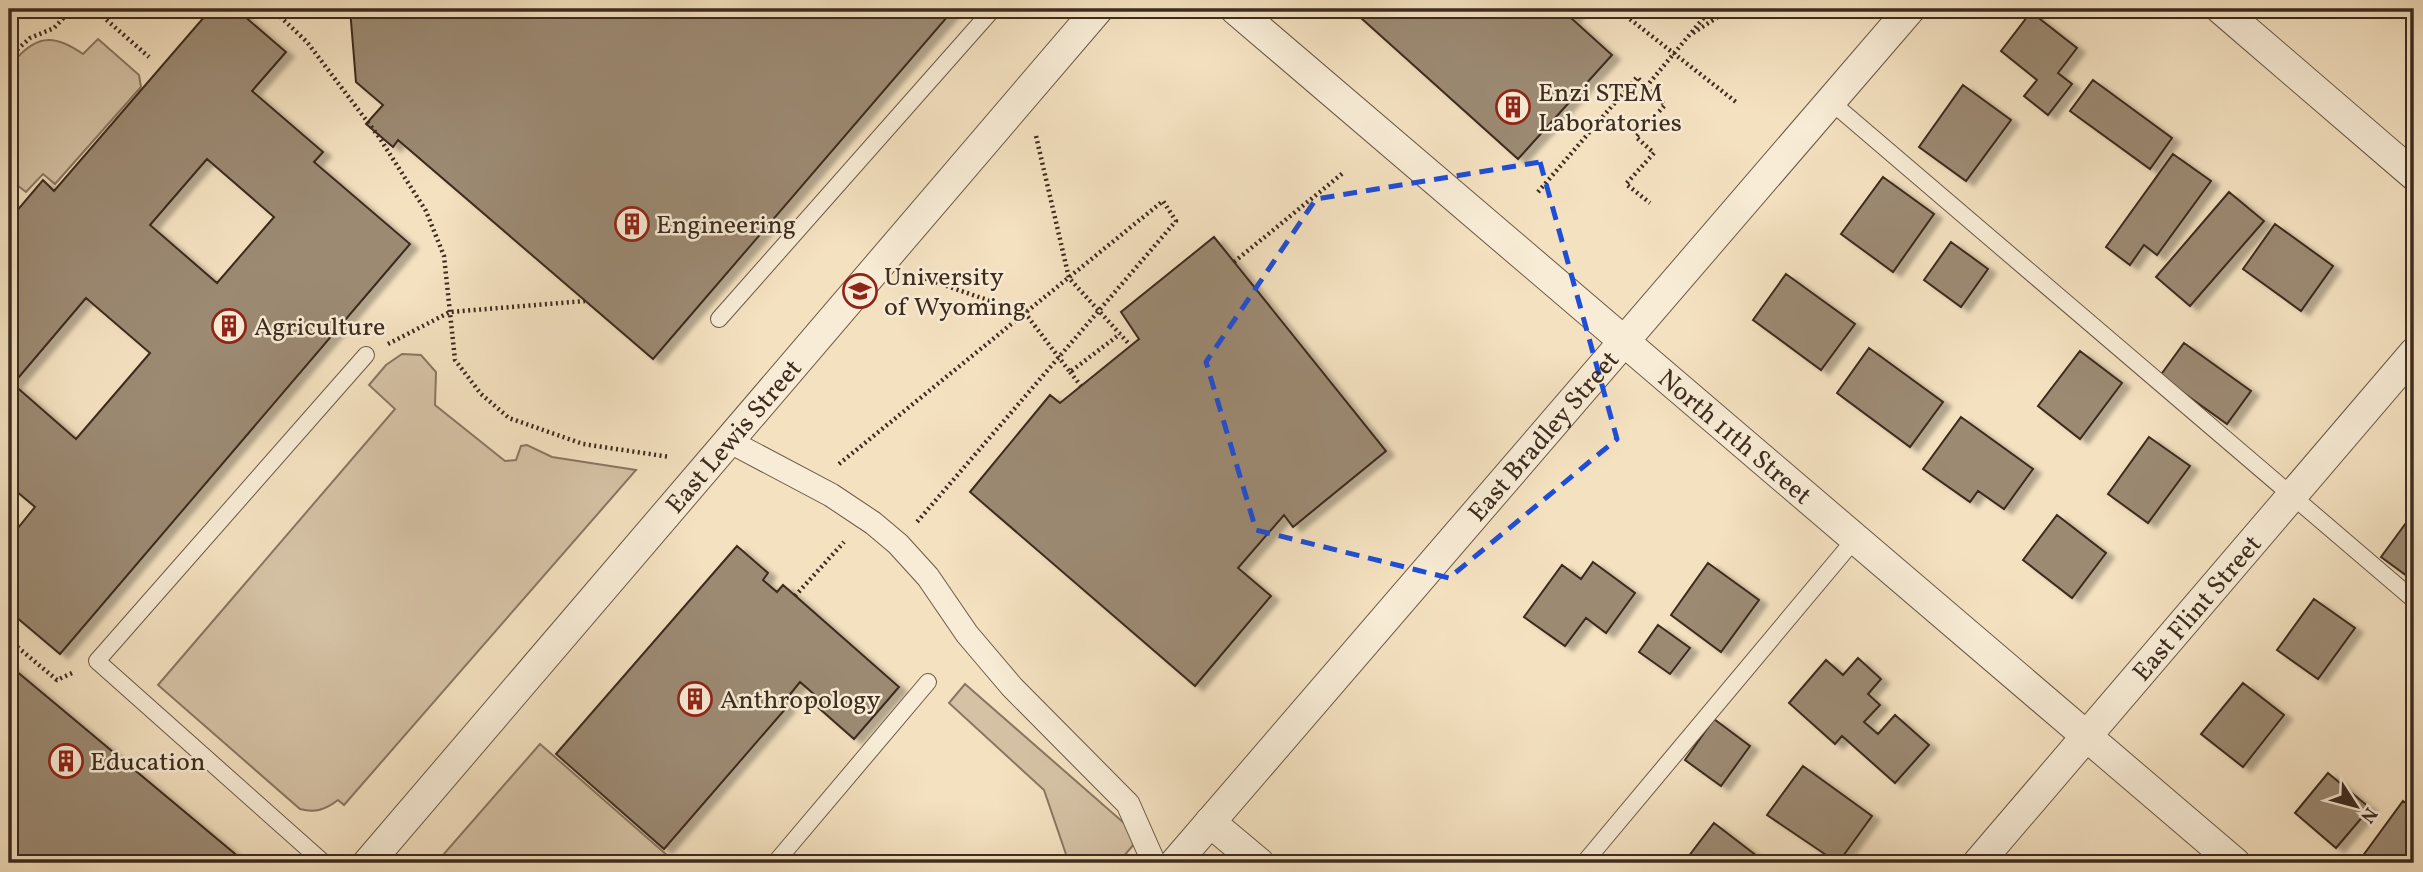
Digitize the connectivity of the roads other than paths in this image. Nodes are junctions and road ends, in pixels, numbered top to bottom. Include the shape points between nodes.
1 (993, 9) edge
2 (1098, 9) edge
3 (1235, 9) edge
4 (1910, 9) edge
5 (2221, 9) edge
6 (1830, 101) junction
7 (2414, 174) edge
8 (719, 319) dead end
9 (1624, 341) junction
10 (2414, 353) edge
11 (366, 355) road end
12 (720, 452) junction
13 (2293, 495) junction
14 (1855, 539) junction
15 (2414, 600) edge
16 (928, 682) dead end
17 (2086, 736) junction
18 (1210, 822) junction
19 (324, 863) edge
20 (368, 863) edge
21 (775, 863) edge
22 (1154, 863) edge
23 (1175, 863) edge
24 (1259, 863) edge
25 (1584, 863) edge
26 (1978, 863) edge
27 (2235, 863) edge

1 - 8 lane
2 - 12 street, East Lewis Street
3 - 9 street, North 11th Street
4 - 6 street, East Bradley Street
5 - 7 street
6 - 9 street, East Bradley Street
6 - 13 lane
9 - 14 street, North 11th Street
9 - 18 street, East Bradley Street
10 - 13 street, East Flint Street
11 - 19 lane via 97,661
12 - 20 street, East Lewis Street
12 - 22 street via 814,485 898,544 1012,687 1128,804
13 - 15 lane
13 - 17 street, East Flint Street
14 - 17 street, North 11th Street
14 - 25 lane
16 - 21 lane
17 - 26 street, East Flint Street
17 - 27 street, North 11th Street
18 - 23 street, East Bradley Street
18 - 24 street

